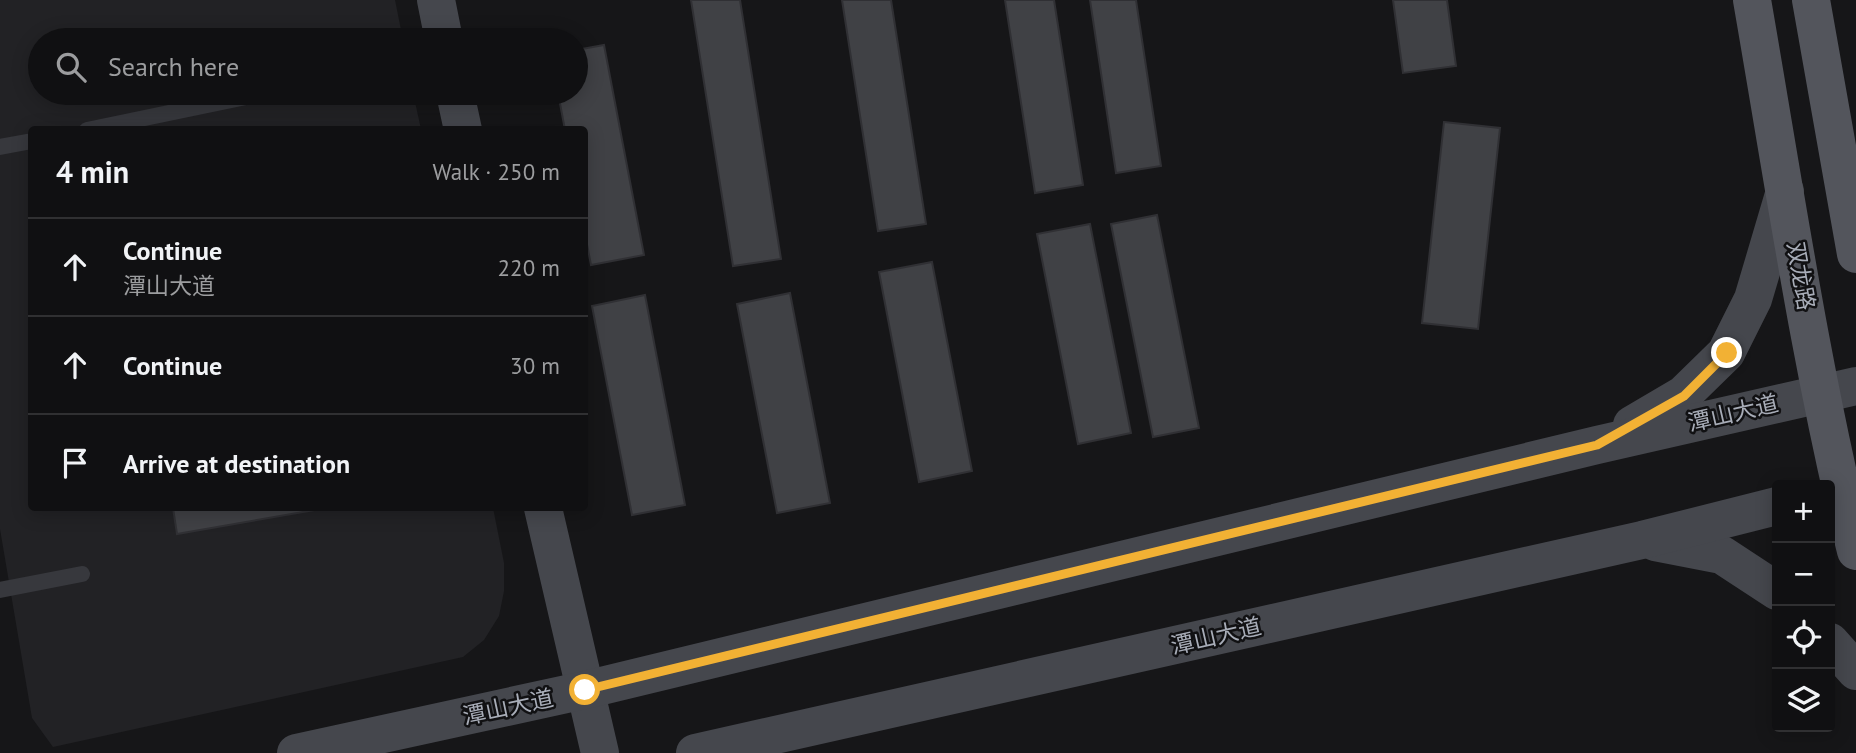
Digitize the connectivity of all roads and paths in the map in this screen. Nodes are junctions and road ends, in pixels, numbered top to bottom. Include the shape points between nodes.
1 (436, 0) edge
2 (1752, 0) edge
3 (1811, 0) edge
4 (442, 28) edge
5 (207, 105) edge
6 (458, 105) edge
7 (106, 126) edge
8 (462, 126) edge
9 (28, 142) edge
10 (0, 147) edge
11 (1849, 190) edge
12 (1785, 191) junction
13 (1856, 254) edge
14 (1839, 389) edge
15 (1597, 445) junction
16 (1842, 490) edge
17 (1772, 507) edge
18 (544, 511) edge
19 (1642, 540) junction
20 (1856, 551) edge
21 (82, 574) dead end
22 (1772, 588) edge
23 (0, 590) edge
24 (1835, 648) edge
25 (1856, 671) edge
26 (585, 690) junction
27 (296, 753) edge
28 (600, 753) edge
29 (695, 753) edge

1 - 4 main road
2 - 12 main road, 双龙路
3 - 11 main road
5 - 7 lane
6 - 8 main road
9 - 10 lane
11 - 13 main road
12 - 14 main road, 双龙路
12 - 15 main road via 1752,299 1727,353 1684,396
14 - 15 main road, 潭山大道
14 - 16 main road, 双龙路
15 - 26 main road, 潭山大道
16 - 20 main road, 双龙路
17 - 19 main road, 潭山大道
18 - 26 main road
19 - 22 main road via 1722,555
19 - 29 main road, 潭山大道
21 - 23 lane
24 - 25 main road
26 - 27 main road, 潭山大道
26 - 28 main road

